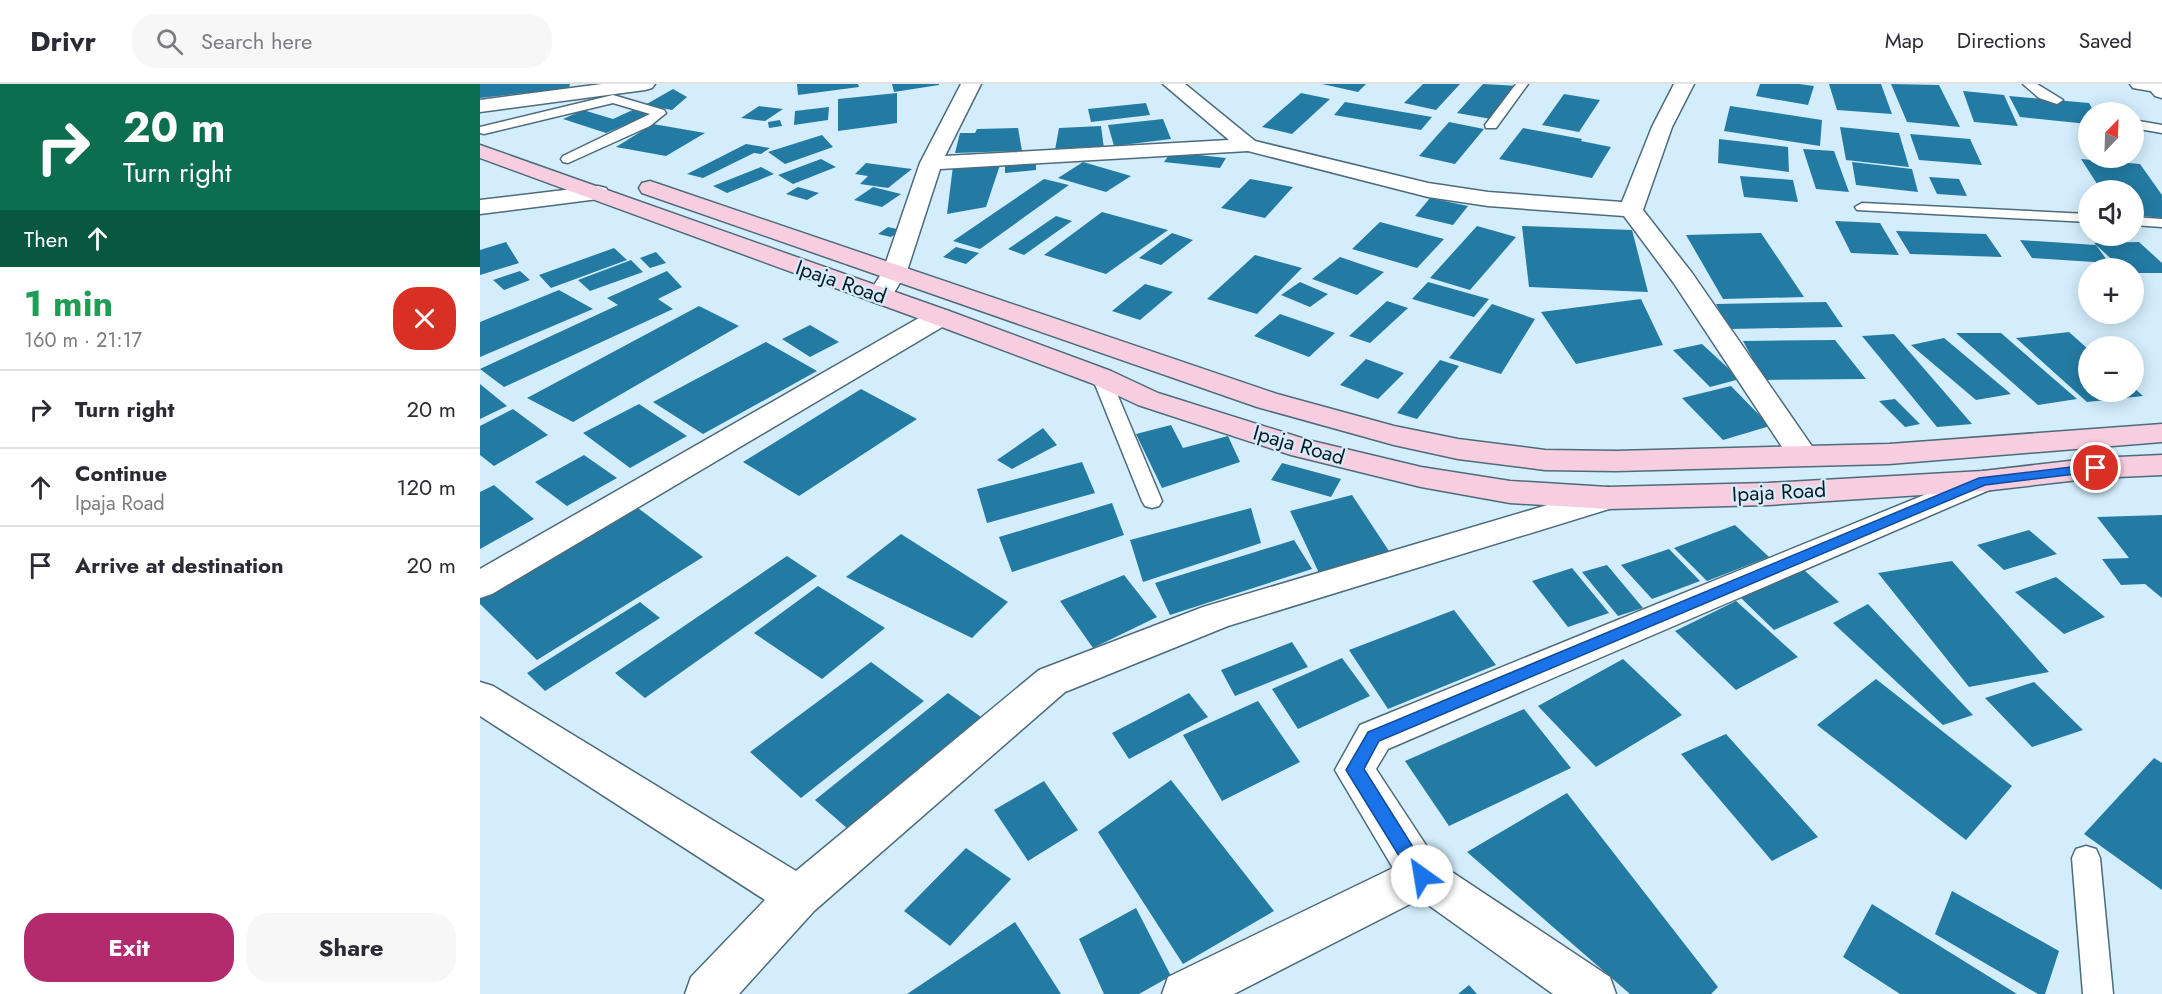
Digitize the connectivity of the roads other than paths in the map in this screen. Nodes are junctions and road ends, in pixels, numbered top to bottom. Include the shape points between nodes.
1 (645, 84) edge
2 (971, 84) edge
3 (1173, 84) edge
4 (1522, 84) edge
5 (1684, 84) edge
6 (2030, 84) edge
7 (2057, 100) dead end
8 (1491, 125) dead end
9 (2144, 126) edge
10 (481, 129) edge
11 (2162, 129) edge
12 (1248, 145) junction
13 (568, 159) junction
14 (931, 164) junction
15 (598, 193) junction
16 (480, 207) edge
17 (1862, 207) dead end
18 (1631, 210) junction
19 (2078, 218) edge
20 (2144, 222) edge
21 (2162, 223) edge
22 (895, 271) junction
23 (880, 296) junction
24 (940, 317) junction
25 (1101, 377) junction
26 (2162, 433) edge
27 (1803, 456) junction
28 (2162, 465) edge
29 (1983, 481) junction
30 (1608, 498) junction
31 (1152, 501) dead end
32 (480, 585) edge
33 (480, 697) edge
34 (2086, 858) dead end
35 (1422, 876) junction
36 (798, 896) junction
37 (708, 994) edge
38 (1185, 994) edge
39 (1593, 994) edge
40 (2098, 994) edge

1 - 10 street
2 - 14 street
3 - 12 street
4 - 8 lane
5 - 18 street via 1662,127
6 - 7 lane
9 - 11 lane
10 - 13 main road, Ipaja Road
10 - 13 lane via 613,99 660,113
10 - 15 main road, Ipaja Road
12 - 14 street
12 - 18 street via 1428,190 1488,199
13 - 22 main road, Ipaja Road via 785,237
14 - 22 street
15 - 16 street
15 - 23 main road, Ipaja Road
17 - 19 lane
18 - 27 street via 1683,278
20 - 21 lane
22 - 23 street
22 - 27 main road, Ipaja Road via 1185,374 1335,420 1446,447 1525,459 1600,461
23 - 24 main road, Ipaja Road
24 - 25 main road, Ipaja Road
24 - 32 street
25 - 30 main road, Ipaja Road via 1148,399 1302,448 1421,477 1510,492
25 - 31 lane
26 - 27 main road, Ipaja Road
28 - 29 main road, Ipaja Road
29 - 30 main road, Ipaja Road via 1768,494
29 - 35 street via 1374,737 1355,770
30 - 36 street via 1216,616 1052,681
33 - 36 street
34 - 40 lane
35 - 38 street
35 - 39 street
36 - 37 street

